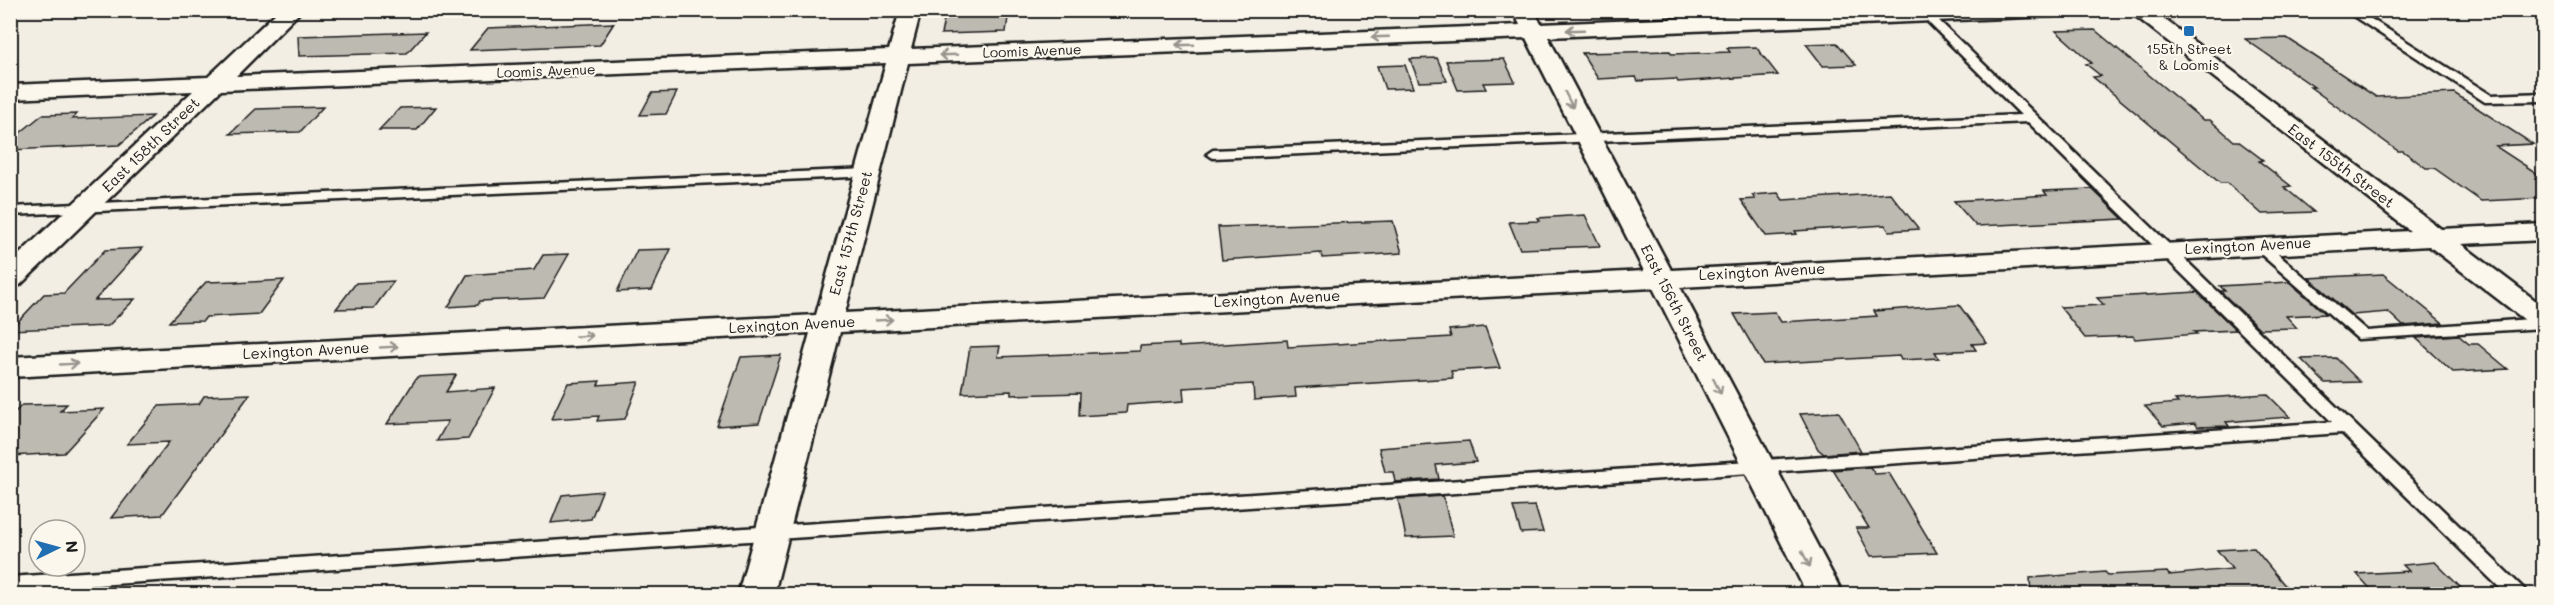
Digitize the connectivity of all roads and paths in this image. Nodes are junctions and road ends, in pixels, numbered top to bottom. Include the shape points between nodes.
1 (292, 10) edge
2 (911, 10) edge
3 (2053, 10) edge
4 (2138, 10) edge
5 (2349, 10) edge
6 (1924, 13) edge
7 (1528, 21) edge
8 (899, 57) junction
9 (214, 84) junction
10 (10, 92) edge
11 (2541, 103) edge
12 (2032, 118) junction
13 (1588, 138) junction
14 (1213, 154) dead end
15 (867, 173) junction
16 (86, 207) junction
17 (10, 211) edge
18 (2544, 232) edge
19 (2434, 237) junction
20 (2259, 246) junction
21 (2166, 250) junction
22 (1661, 278) junction
23 (10, 279) edge
24 (2544, 322) edge
25 (828, 323) junction
26 (10, 367) edge
27 (2346, 427) junction
28 (1759, 467) junction
29 (772, 532) junction
30 (10, 584) edge
31 (756, 594) edge
32 (1825, 594) edge
33 (2517, 594) edge

1 - 9 street, East 158th Street
2 - 8 street, East 157th Street
3 - 6 street, Loomis Avenue
4 - 19 street, East 155th Street
5 - 11 lane via 2489,99
6 -> 7 street, Loomis Avenue
6 - 12 lane
7 -> 8 street, Loomis Avenue
7 -> 13 street, East 156th Street
8 - 9 street, Loomis Avenue
8 - 15 street, East 157th Street
9 - 10 street, Loomis Avenue
9 - 16 street, East 158th Street
12 - 13 lane
12 - 21 lane
13 - 14 lane
13 - 22 street, East 156th Street
15 - 16 lane
15 - 25 street, East 157th Street
16 - 17 lane
16 - 23 street, East 158th Street
18 - 19 street, Lexington Avenue
19 - 20 street, Lexington Avenue
19 - 24 street, East 155th Street
20 - 21 street, Lexington Avenue
20 - 24 lane via 2363,336
21 - 22 street, Lexington Avenue
21 - 27 lane
25 -> 22 street, Lexington Avenue
22 -> 28 street, East 156th Street
26 -> 25 street, Lexington Avenue
25 - 29 street, East 157th Street
27 - 28 lane
27 - 33 lane
28 - 29 lane
28 -> 32 street, East 156th Street
29 - 30 lane
29 - 31 street, East 157th Street

